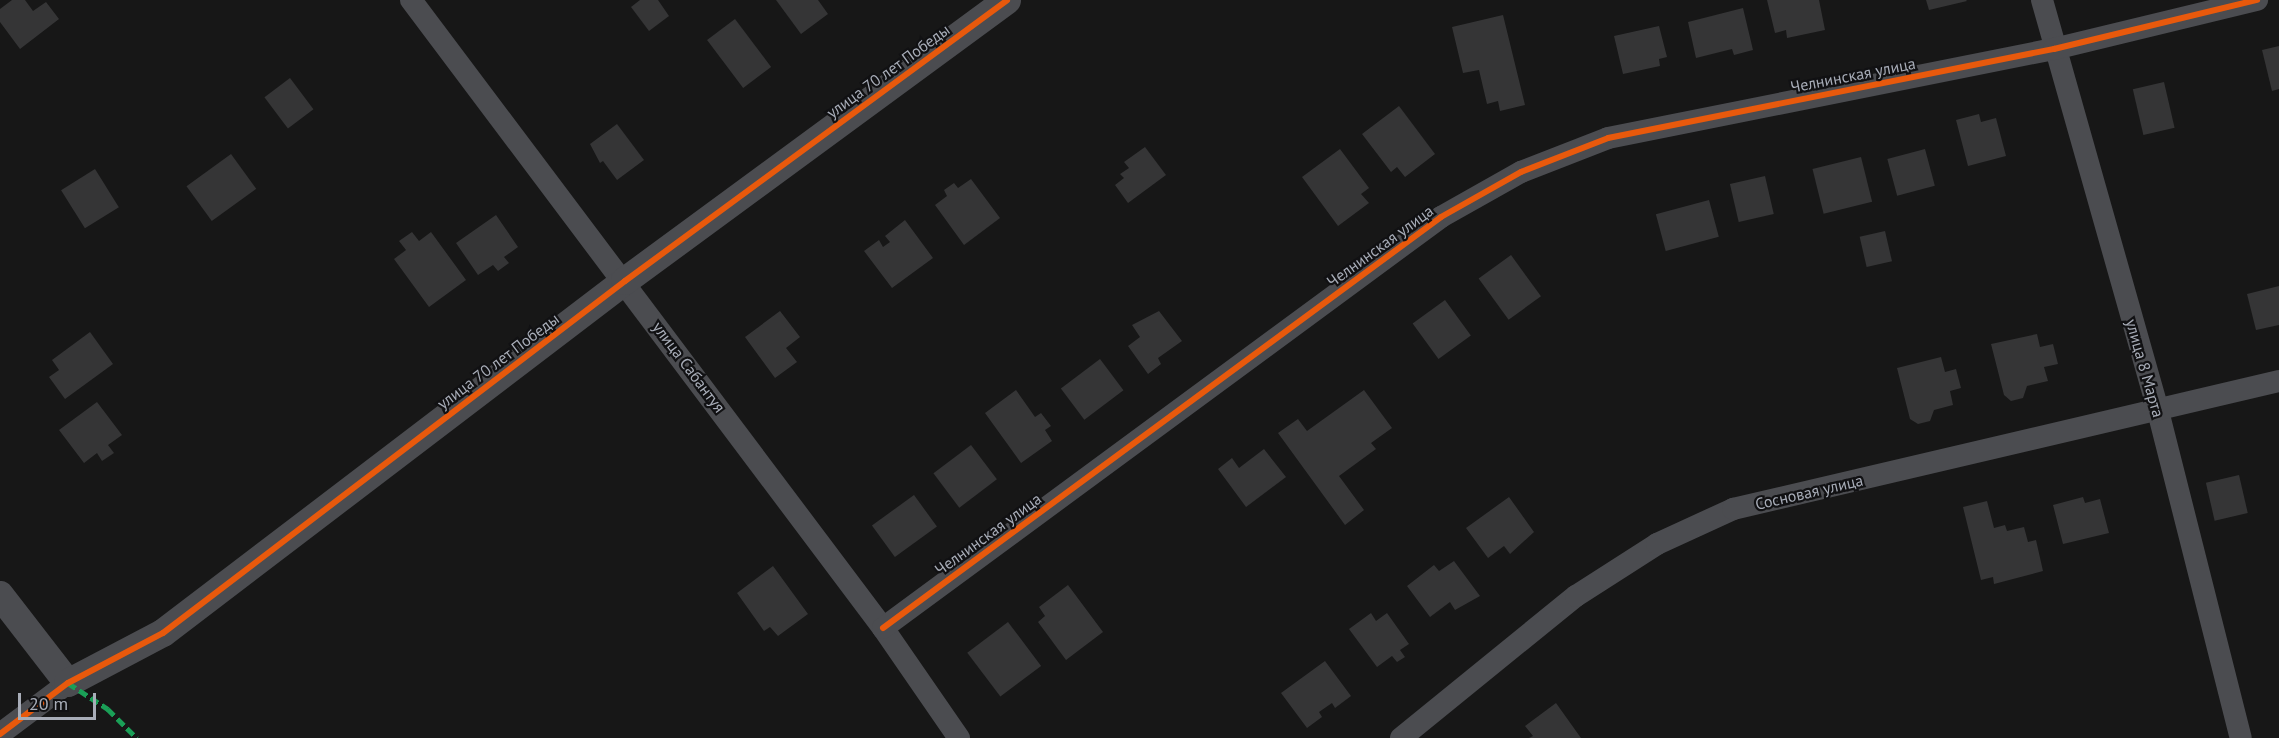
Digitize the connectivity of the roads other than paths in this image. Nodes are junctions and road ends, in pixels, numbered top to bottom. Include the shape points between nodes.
1 (411, 0) edge
2 (1007, 0) edge
3 (2042, 0) edge
4 (2257, 0) edge
5 (2054, 49) junction
6 (625, 281) junction
7 (2279, 381) edge
8 (2158, 411) junction
9 (0, 595) edge
10 (883, 628) junction
11 (68, 683) junction
12 (0, 734) edge
13 (959, 738) edge
14 (1401, 738) edge
15 (2241, 738) edge

1 - 6 street, улица Сабантуя
2 - 6 street, улица 70 лет Победы
3 - 5 street, улица 8 Марта
4 - 5 street, Челнинская улица
5 - 8 street, улица 8 Марта
5 - 10 street, Челнинская улица via 1608,138 1521,172 1441,217
6 - 10 street, улица Сабантуя
6 - 11 street, улица 70 лет Победы via 163,633
7 - 8 street, Сосновая улица
8 - 14 street, Сосновая улица via 1733,509 1657,544 1576,596
8 - 15 street, улица 8 Марта
9 - 11 street
10 - 13 street, улица Сабантуя
11 - 12 street, улица 70 лет Победы

